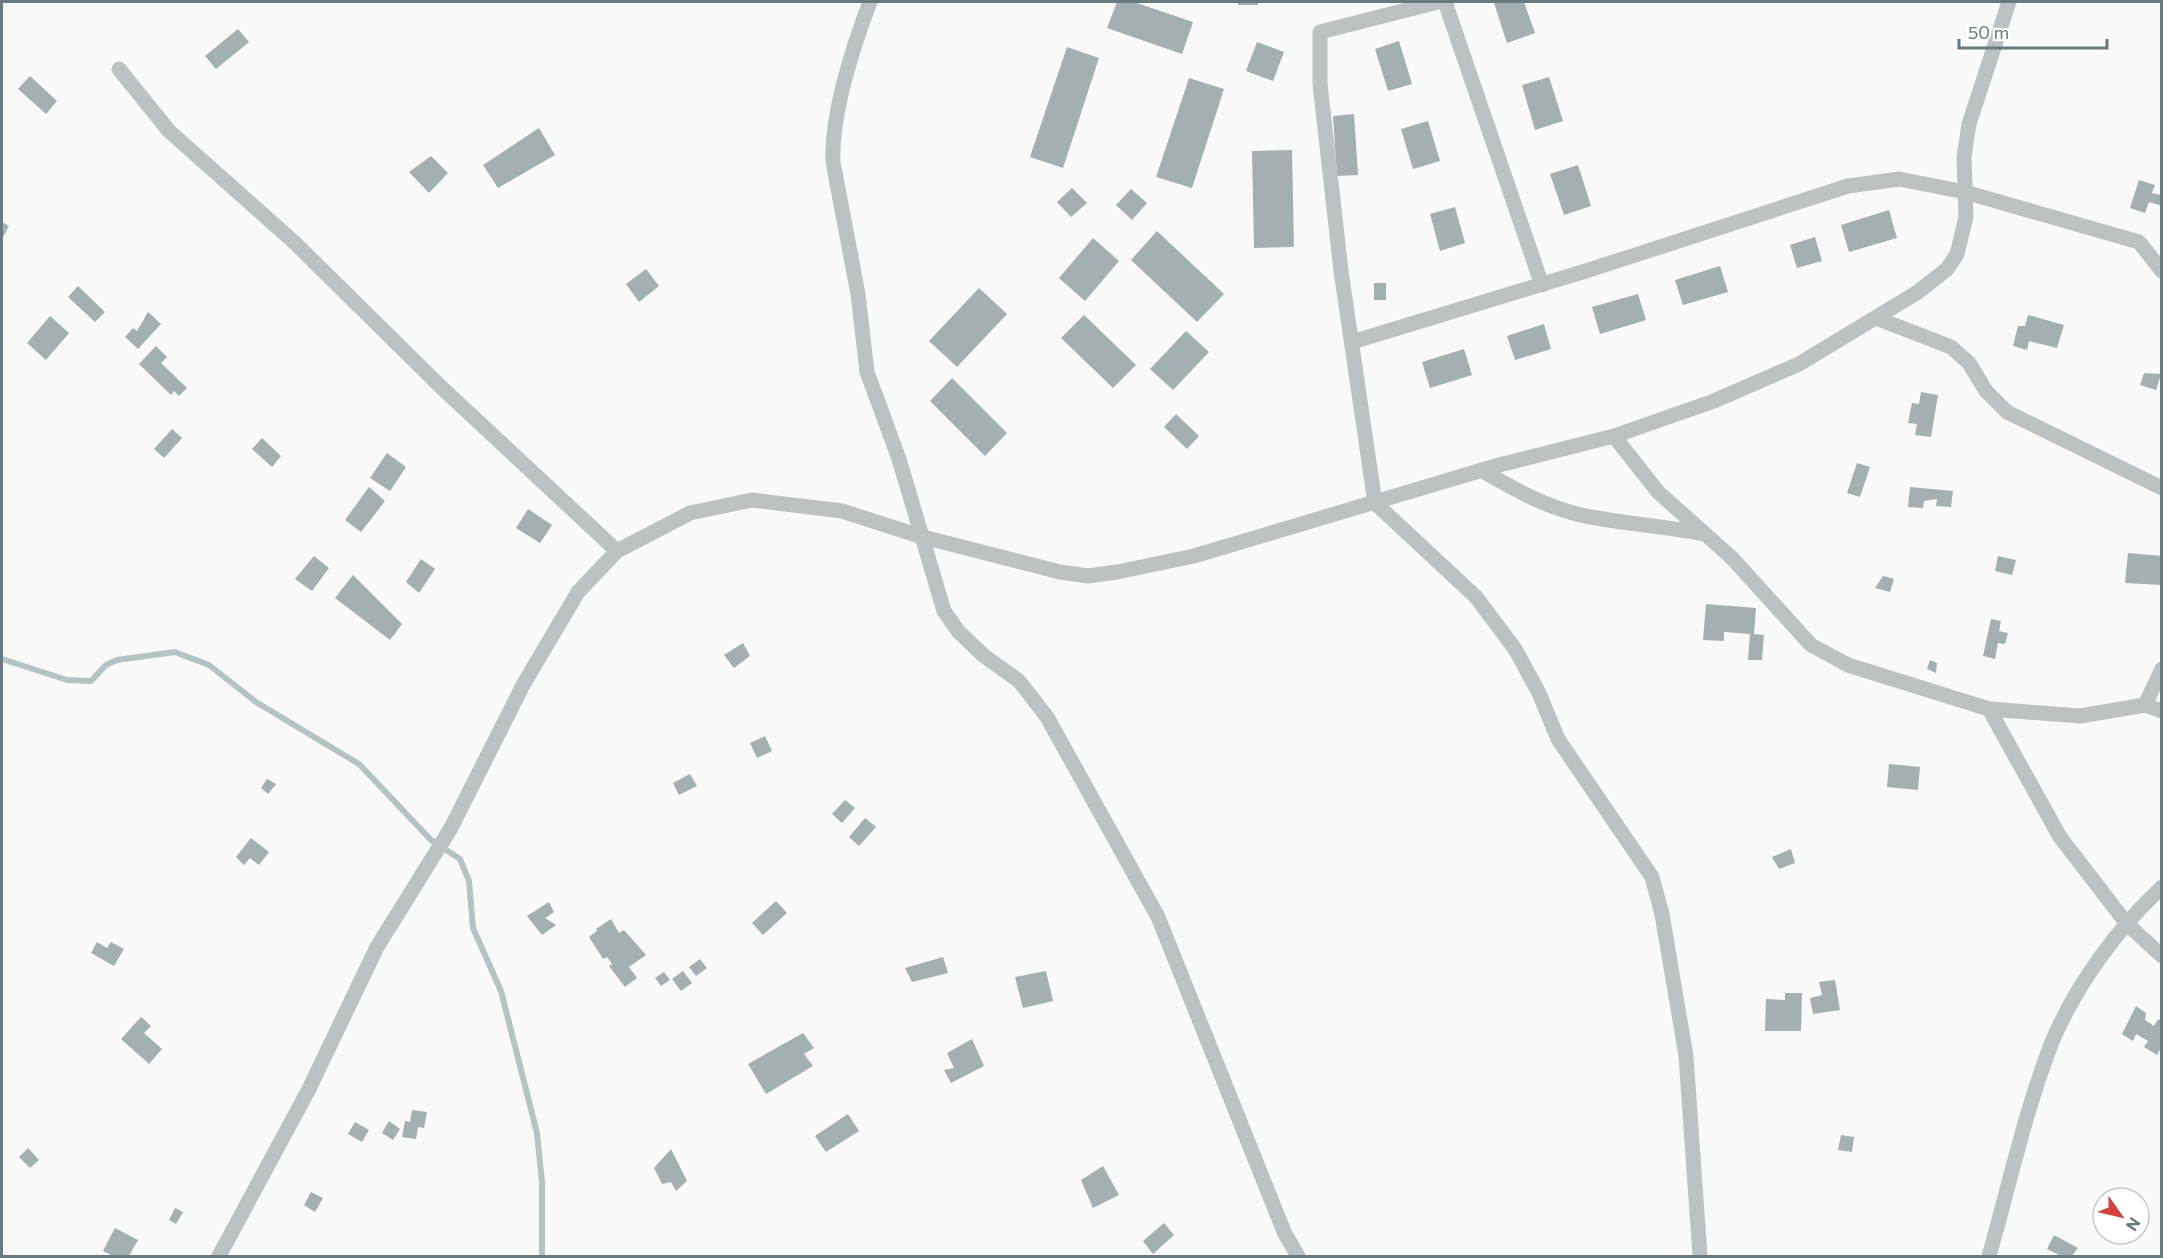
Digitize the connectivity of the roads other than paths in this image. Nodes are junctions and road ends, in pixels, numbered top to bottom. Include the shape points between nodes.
1 (870, 2) edge
2 (1437, 2) edge
3 (1445, 2) edge
4 (2009, 2) edge
5 (118, 69) dead end
6 (1965, 192) junction
7 (2162, 271) edge
8 (1542, 285) junction
9 (1876, 318) junction
10 (1352, 342) junction
11 (1614, 436) junction
12 (1481, 470) junction
13 (2162, 488) edge
14 (1376, 503) junction
15 (1704, 534) junction
16 (923, 537) junction
17 (617, 551) junction
18 (2162, 669) edge
19 (2145, 705) junction
20 (1989, 710) junction
21 (2162, 711) edge
22 (2162, 887) edge
23 (2127, 924) junction
24 (2162, 956) edge
25 (219, 1257) edge
26 (1298, 1257) edge
27 (1700, 1257) edge
28 (1989, 1257) edge

1 - 16 street via 857,34 832,139 833,162 858,294 867,372
2 - 10 street via 1320,32 1320,84
3 - 8 street
4 - 6 street via 1969,124
5 - 17 street via 169,131 295,243 441,387
6 - 7 street via 2139,242
6 - 8 street via 1899,179 1848,186
6 - 9 street via 1966,217 1957,254 1947,270
8 - 10 street
9 - 11 street via 1799,364 1713,401
9 - 13 street via 1951,347 2007,412
10 - 14 street
11 - 12 street
11 - 15 street via 1658,492
12 - 14 street
12 - 15 street via 1538,501 1585,516
14 - 16 street via 1194,556 1088,576
14 - 27 street via 1476,597 1515,649 1558,740 1652,877 1686,1056
15 - 20 street via 1731,557 1811,645 1848,665
16 - 17 street via 842,511 752,500 690,513
16 - 26 street via 944,611 957,631 1018,681 1047,717 1158,917 1285,1234
17 - 25 street via 578,591 523,685 451,828 377,948 309,1089
18 - 19 street
19 - 20 street via 2080,716
19 - 21 street
20 - 23 street via 2060,837
22 - 23 street
23 - 24 street
23 - 28 street via 2081,988 2052,1042

